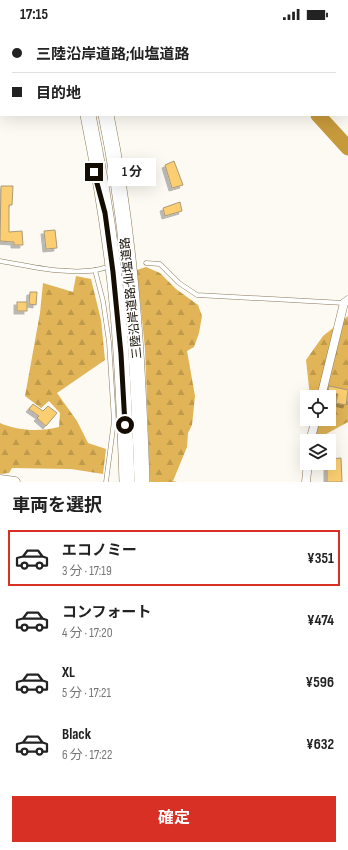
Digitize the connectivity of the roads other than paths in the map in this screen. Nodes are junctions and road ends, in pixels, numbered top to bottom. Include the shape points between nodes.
1 (78, 116) edge
2 (88, 116) edge
3 (106, 116) edge
4 (105, 213) junction
5 (0, 261) edge
6 (146, 263) dead end
7 (104, 268) dead end
8 (95, 270) junction
9 (347, 303) edge
10 (323, 390) edge
11 (307, 470) edge
12 (0, 480) edge
13 (15, 482) edge
14 (106, 482) edge
15 (127, 482) edge
16 (142, 482) edge
17 (306, 482) edge

1 - 4 highway
2 - 4 highway, 三陸沿岸道路;仙塩道路
3 - 16 highway, 三陸沿岸道路;仙塩道路 via 122,211 132,297
4 - 15 highway, 三陸沿岸道路;仙塩道路 via 120,340
5 - 8 lane via 50,269
6 - 9 lane via 160,264 179,283 197,295
7 - 8 lane
8 - 14 lane via 110,342 114,421
9 - 10 street
11 - 17 street
12 - 13 street

